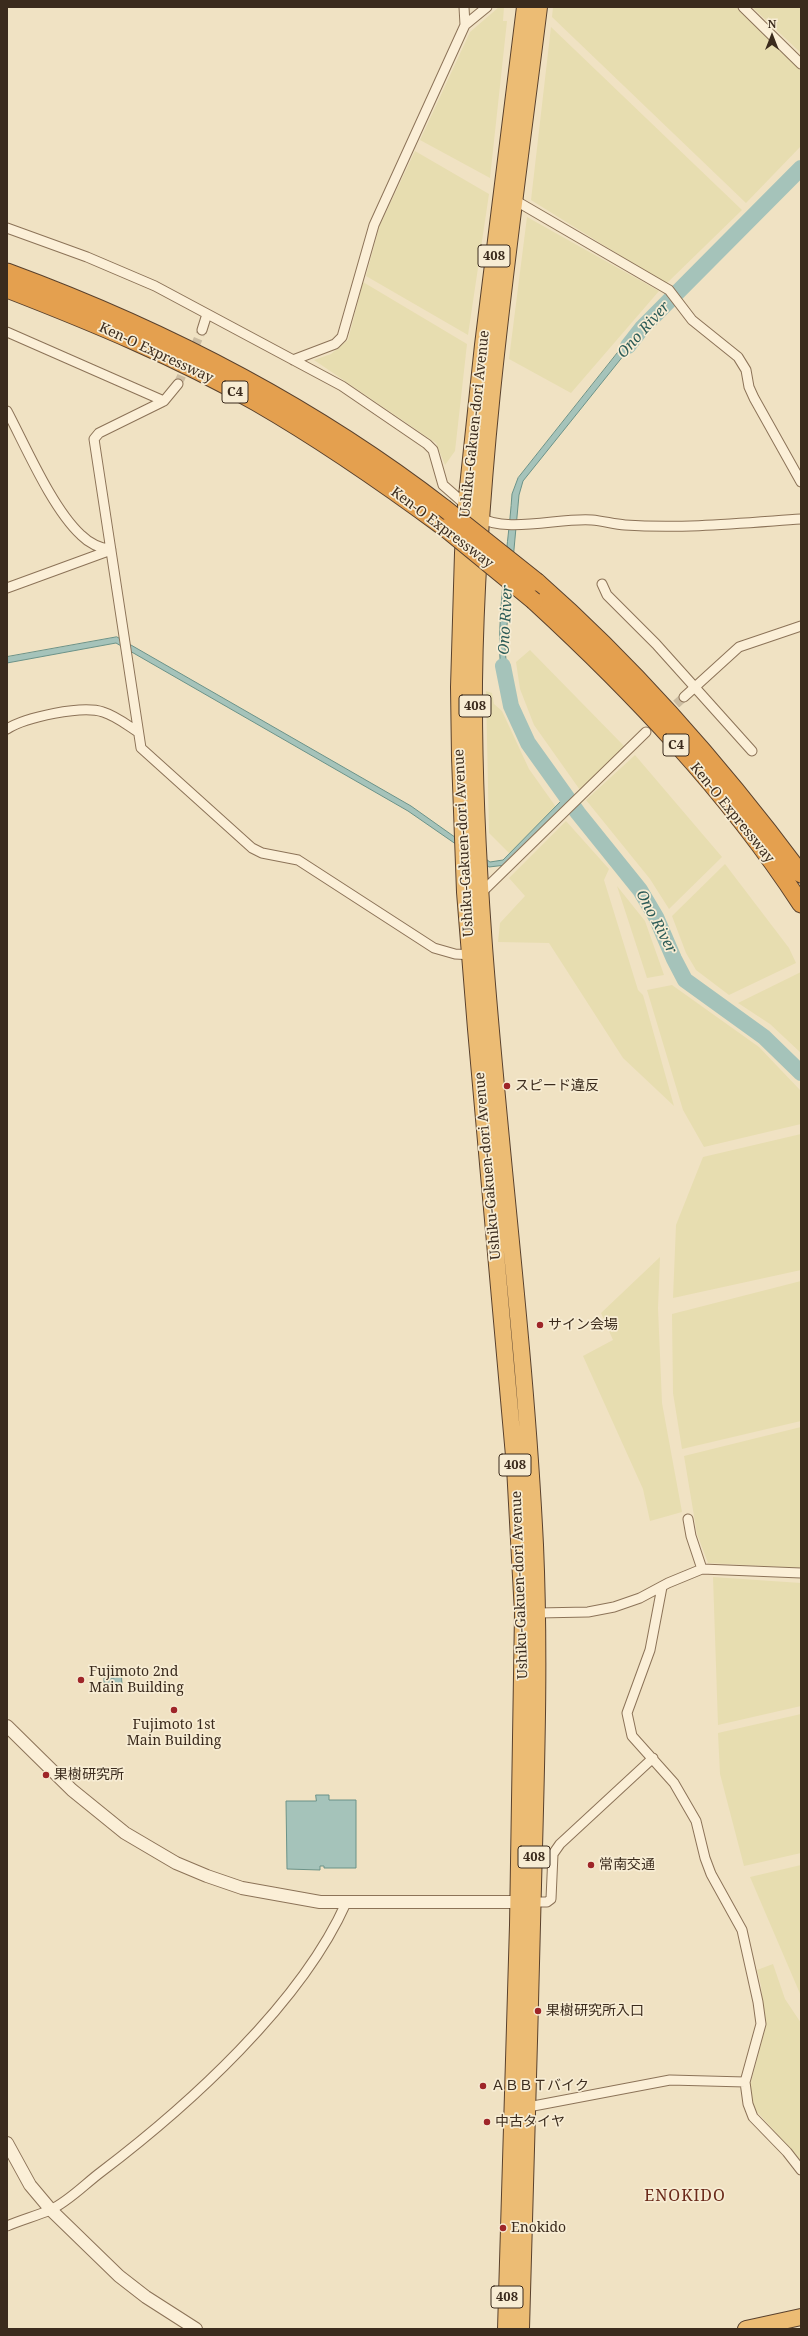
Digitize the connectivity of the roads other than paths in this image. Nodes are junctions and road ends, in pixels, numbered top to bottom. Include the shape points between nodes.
1 (464, 7) edge
2 (486, 7) edge
3 (525, 7) edge
4 (539, 7) edge
5 (743, 7) edge
6 (465, 25) junction
7 (801, 64) edge
8 (502, 192) junction
9 (515, 200) junction
10 (7, 228) edge
11 (7, 272) edge
12 (7, 289) edge
13 (207, 314) junction
14 (202, 330) tunnel mouth
15 (7, 332) edge
16 (293, 360) junction
17 (178, 384) tunnel mouth
18 (164, 401) junction
19 (7, 411) edge
20 (801, 482) edge
21 (466, 506) junction
22 (480, 517) junction
23 (801, 519) edge
24 (111, 550) junction
25 (602, 584) dead end
26 (7, 588) edge
27 (801, 626) edge
28 (694, 687) junction
29 (684, 697) tunnel mouth
30 (7, 729) edge
31 (138, 732) junction
32 (646, 732) dead end
33 (752, 751) dead end
34 (801, 874) edge
35 (480, 894) junction
36 (801, 904) edge
37 (477, 954) junction
38 (688, 1518) dead end
39 (702, 1569) junction
40 (801, 1574) edge
41 (662, 1587) junction
42 (538, 1613) junction
43 (7, 1726) edge
44 (653, 1758) junction
45 (525, 1902) junction
46 (346, 1903) junction
47 (745, 2082) junction
48 (528, 2107) junction
49 (7, 2143) edge
50 (801, 2170) edge
51 (51, 2210) junction
52 (7, 2226) edge
53 (801, 2317) edge
54 (523, 2327) edge
55 (196, 2329) edge
56 (506, 2329) edge
57 (746, 2329) edge

1 - 6 street
2 - 6 street
3 - 8 highway, Ushiku-Gakuen-dori Avenue / 408
4 - 9 highway, Ushiku-Gakuen-dori Avenue / 408
5 - 7 street
6 - 16 street via 374,225 342,337 335,344
8 - 9 street
8 - 21 highway, Ushiku-Gakuen-dori Avenue / 408
9 - 20 street via 669,290 692,320 738,357 746,370 754,398
9 - 22 highway, Ushiku-Gakuen-dori Avenue / 408
10 - 13 street via 155,286
11 - 34 highway, Ken-O Expressway / C4, bridge via 124,318 198,354 320,422 374,457 444,508 537,582 614,653 674,717 765,826
12 - 36 highway, Ken-O Expressway / C4, bridge via 117,334 254,401 366,471 445,528 534,601 605,668 666,733 752,836
13 - 14 street
13 - 16 street
15 - 18 street
16 - 21 street via 342,386 427,444 433,450 443,485
17 - 18 street
18 - 24 street via 99,433 94,439
19 - 24 street via 65,518 94,545
21 - 22 street
21 - 37 highway, Ushiku-Gakuen-dori Avenue / 408 via 460,617 460,750 462,830
22 - 23 street via 491,522 507,524 591,520 624,525 675,526
22 - 35 highway, Ushiku-Gakuen-dori Avenue / 408 via 474,683
24 - 26 street
24 - 31 street
25 - 28 street via 607,595
27 - 28 street via 739,647
28 - 29 street
28 - 33 street
30 - 31 street via 16,723 92,709 111,715
31 - 37 street via 140,748 252,848 262,853 298,860 443,953
32 - 35 street
35 - 37 highway, Ushiku-Gakuen-dori Avenue / 408
37 - 42 highway, Ushiku-Gakuen-dori Avenue / 408 via 530,1465
37 - 45 highway, Ushiku-Gakuen-dori Avenue / 408 via 520,1546
38 - 39 street
39 - 40 street
39 - 41 street
41 - 42 street via 614,1607 588,1612
41 - 44 street via 650,1650 627,1713 632,1736
42 - 45 highway, Ushiku-Gakuen-dori Avenue / 408 via 538,1718
43 - 46 street via 96,1812 125,1833 176,1863 242,1888 297,1899
44 - 45 street via 560,1844 553,1854 550,1899 547,1902
44 - 47 street via 674,1783 696,1821 704,1858 734,1914 746,1945 761,2024
45 - 46 street
45 - 48 highway, Ushiku-Gakuen-dori Avenue / 408
45 - 56 highway, Ushiku-Gakuen-dori Avenue / 408
46 - 51 street via 314,1960 250,2038 173,2114
47 - 48 street via 670,2080
47 - 50 street via 753,2117 788,2152
48 - 54 highway, Ushiku-Gakuen-dori Avenue / 408
49 - 51 street via 30,2185
51 - 52 street
51 - 55 street via 119,2276
53 - 57 highway

